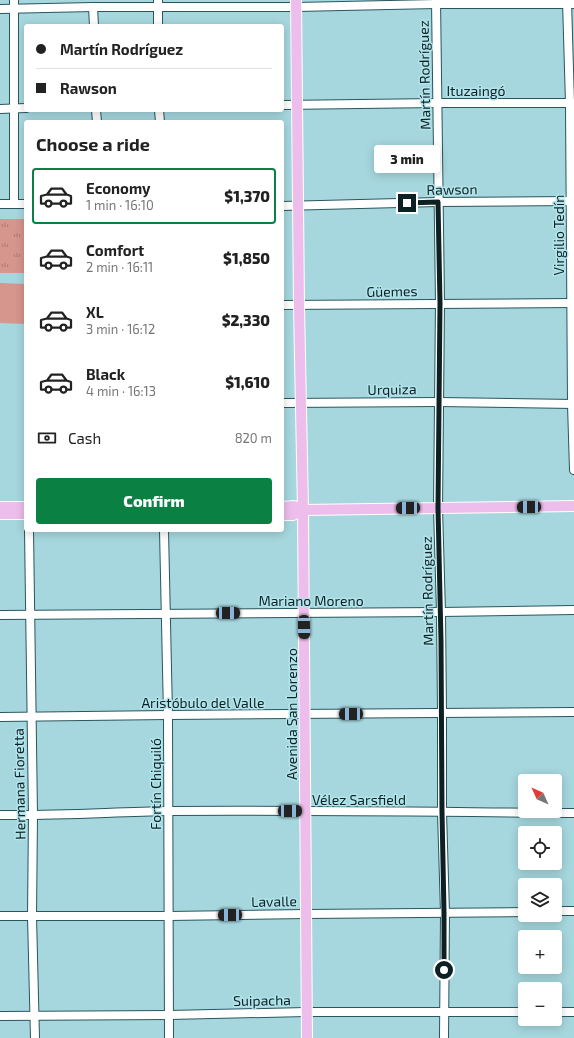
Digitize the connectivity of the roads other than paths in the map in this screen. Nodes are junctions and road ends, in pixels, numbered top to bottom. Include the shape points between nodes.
1 (436, 2) edge
2 (296, 3) edge
3 (569, 3) edge
4 (14, 4) edge
5 (158, 4) edge
6 (94, 7) junction
7 (0, 9) edge
8 (94, 24) edge
9 (158, 24) edge
10 (437, 103) junction
11 (572, 103) edge
12 (284, 105) edge
13 (297, 105) junction
14 (24, 108) edge
15 (0, 109) edge
16 (14, 109) junction
17 (573, 201) edge
18 (438, 202) junction
19 (0, 204) edge
20 (14, 204) junction
21 (24, 204) edge
22 (284, 206) edge
23 (298, 206) junction
24 (573, 302) edge
25 (440, 303) junction
26 (284, 305) edge
27 (299, 305) junction
28 (439, 402) junction
29 (284, 403) edge
30 (301, 403) junction
31 (573, 404) edge
32 (574, 470) edge
33 (284, 506) edge
34 (574, 506) edge
35 (0, 507) edge
36 (24, 507) edge
37 (438, 508) junction
38 (303, 510) junction
39 (0, 514) edge
40 (24, 514) edge
41 (284, 515) edge
42 (29, 532) edge
43 (164, 532) edge
44 (574, 610) edge
45 (441, 612) junction
46 (304, 613) junction
47 (30, 614) junction
48 (166, 614) junction
49 (0, 615) edge
50 (442, 712) junction
51 (574, 712) edge
52 (168, 714) junction
53 (305, 714) junction
54 (0, 717) edge
55 (31, 717) junction
56 (168, 811) junction
57 (305, 811) junction
58 (442, 812) junction
59 (574, 813) edge
60 (0, 815) edge
61 (33, 815) junction
62 (562, 911) edge
63 (574, 911) edge
64 (518, 912) edge
65 (444, 913) junction
66 (306, 914) junction
67 (0, 916) edge
68 (32, 916) junction
69 (170, 916) junction
70 (306, 1012) junction
71 (443, 1012) junction
72 (518, 1012) edge
73 (562, 1012) edge
74 (574, 1012) edge
75 (169, 1015) junction
76 (0, 1016) edge
77 (35, 1016) junction
78 (35, 1038) edge
79 (169, 1038) edge
80 (307, 1038) edge
81 (444, 1038) edge

1 - 2 street
1 - 3 street
1 - 10 street, Martín Rodríguez
2 - 5 street
2 - 13 main road, Avenida San Lorenzo
3 - 11 street, Virgilio Tedín
4 - 6 street
4 - 7 street
4 - 16 street
5 - 6 street
5 - 9 street
6 - 8 street
10 - 11 street, Ituzaingó
10 - 13 street, Ituzaingó
10 - 18 street, Martín Rodríguez
11 - 17 street, Virgilio Tedín
12 - 13 street, Ituzaingó
13 - 23 main road, Avenida San Lorenzo
14 - 16 street
15 - 16 street
16 - 20 street
17 - 18 street, Rawson
17 - 24 street, Virgilio Tedín
18 - 23 street, Rawson
18 - 25 street, Martín Rodríguez
19 - 20 street
20 - 21 street
22 - 23 street, Rawson
23 - 27 main road, Avenida San Lorenzo
24 - 25 street, Güemes
24 - 31 street, Virgilio Tedín
25 - 27 street, Güemes
25 - 28 street, Martín Rodríguez
26 - 27 street, Güemes
27 - 30 main road, Avenida San Lorenzo
28 - 30 street, Urquiza
28 - 31 street, Urquiza
28 - 37 street, Martín Rodríguez
29 - 30 street, Urquiza
30 - 38 main road, Avenida San Lorenzo
31 - 32 street, Virgilio Tedín
33 - 38 main road via 294,506
34 - 37 main road
35 - 36 main road
37 - 38 main road
37 - 45 street, Martín Rodríguez
38 - 41 main road via 293,515
38 - 46 main road, Avenida San Lorenzo
39 - 40 main road
42 - 47 street, Hermana Fioretta
43 - 48 street, Fortín Chiquiló
44 - 45 street, Mariano Moreno
45 - 46 street, Mariano Moreno
45 - 50 street, Martín Rodríguez
46 - 48 street, Mariano Moreno
46 - 53 main road, Avenida San Lorenzo
47 - 48 street, Mariano Moreno
47 - 49 street, Mariano Moreno
47 - 55 street, Hermana Fioretta
48 - 52 street, Fortín Chiquiló
50 - 51 street, Aristóbulo del Valle
50 - 53 street, Aristóbulo del Valle
50 - 58 street, Martín Rodríguez
52 - 53 street, Aristóbulo del Valle
52 - 55 street, Aristóbulo del Valle
52 - 56 street, Fortín Chiquiló
53 - 57 main road, Avenida San Lorenzo
54 - 55 street, Aristóbulo del Valle
55 - 61 street, Hermana Fioretta
56 - 57 street, Vélez Sarsfield
56 - 61 street, Vélez Sarsfield
56 - 69 street, Fortín Chiquiló
57 - 58 street, Vélez Sarsfield
57 - 66 main road, Avenida San Lorenzo
58 - 59 street, Vélez Sarsfield
58 - 65 street, Martín Rodríguez
60 - 61 street, Vélez Sarsfield
61 - 68 street, Hermana Fioretta
62 - 63 street
64 - 65 street, Lavalle
65 - 66 street, Lavalle
65 - 71 street, Martín Rodríguez
66 - 69 street, Lavalle
66 - 70 main road, Avenida San Lorenzo
67 - 68 street, Lavalle
68 - 69 street, Lavalle
68 - 77 street, Hermana Fioretta
69 - 75 street, Fortín Chiquiló
70 - 71 street, Suipacha
70 - 75 street, Suipacha
70 - 80 main road, Avenida San Lorenzo
71 - 72 street, Suipacha
71 - 81 street, Martín Rodríguez
73 - 74 street
75 - 77 street, Suipacha
75 - 79 street, Fortín Chiquiló
76 - 77 street, Suipacha
77 - 78 street, Hermana Fioretta

